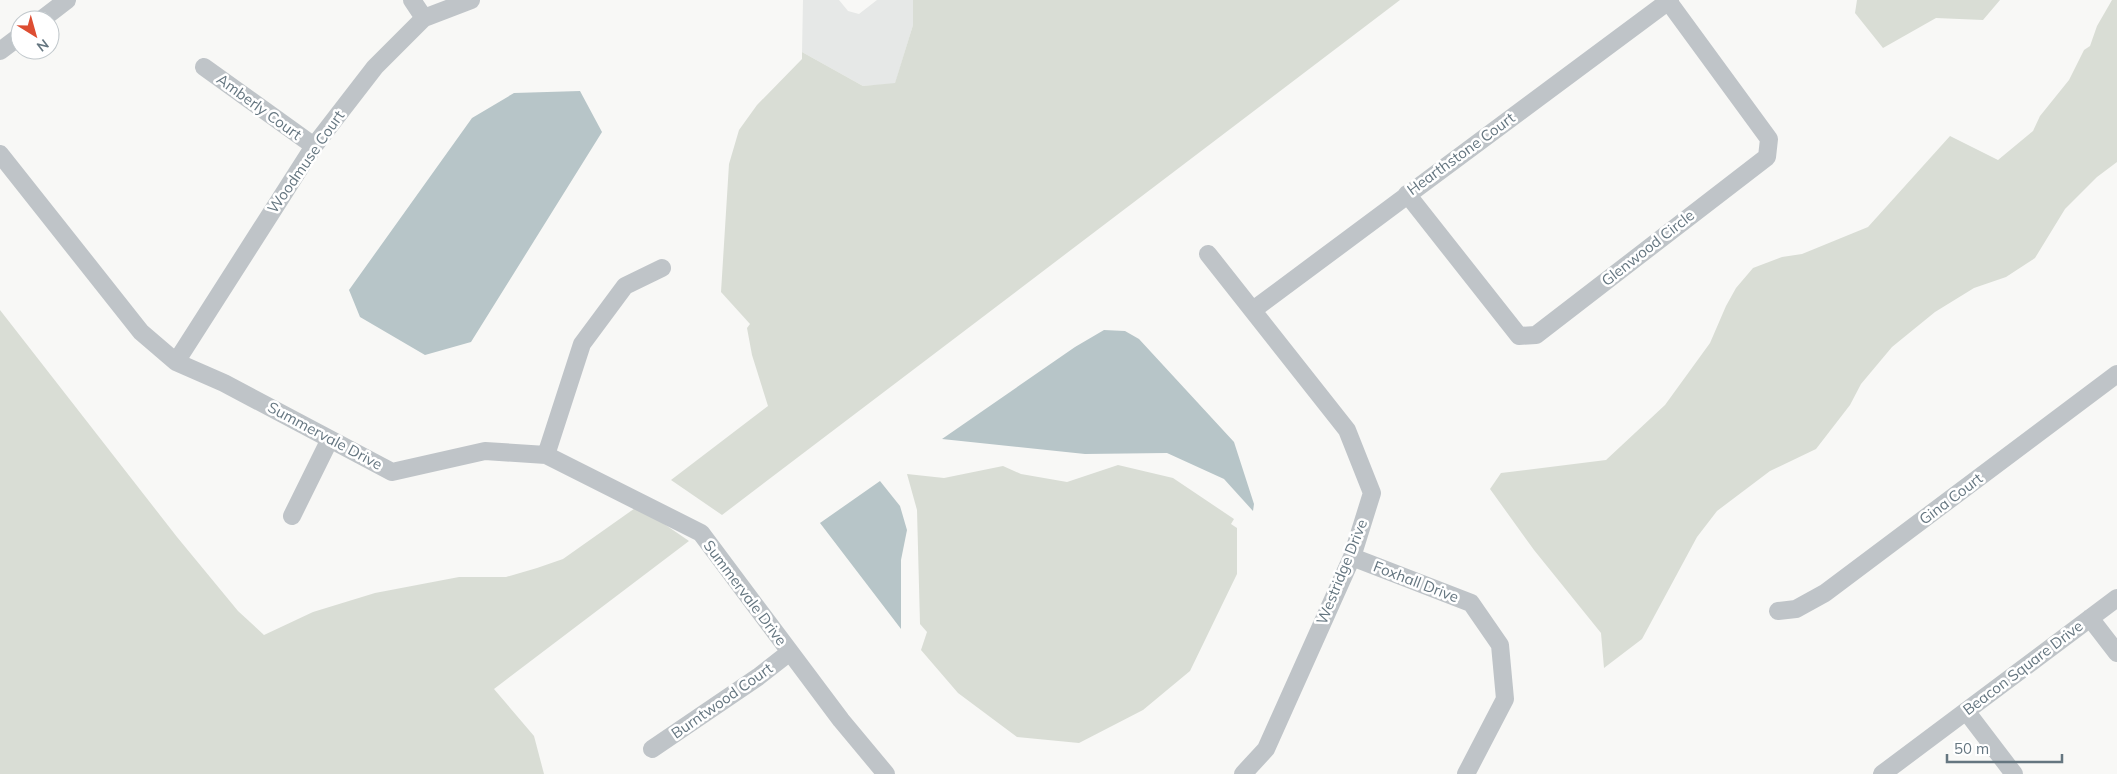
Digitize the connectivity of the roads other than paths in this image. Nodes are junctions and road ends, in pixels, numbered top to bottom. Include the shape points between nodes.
1 (67, 0) edge
2 (412, 0) edge
3 (471, 0) edge
4 (1669, 1) edge
5 (54, 10) edge
6 (424, 18) junction
7 (204, 67) dead end
8 (314, 146) junction
9 (0, 154) edge
10 (6, 174) edge
11 (1407, 194) junction
12 (1208, 254) dead end
13 (662, 268) dead end
14 (1254, 310) junction
15 (176, 362) junction
16 (2117, 374) edge
17 (330, 439) junction
18 (546, 455) junction
19 (292, 516) dead end
20 (1352, 557) junction
21 (2117, 598) edge
22 (1778, 611) dead end
23 (2090, 618) junction
24 (790, 652) junction
25 (2117, 653) edge
26 (1966, 711) junction
27 (652, 749) dead end
28 (886, 774) edge
29 (1243, 774) edge
30 (1466, 774) edge
31 (1882, 774) edge
32 (2014, 774) edge

1 - 5 street
2 - 6 street
3 - 6 street, Woodmuse Court
4 - 11 street, Hearthstone Court
4 - 11 street, Glenwood Circle via 1769,139 1767,157 1536,334 1519,336
6 - 8 street, Woodmuse Court via 375,67
7 - 8 street, Amberly Court
8 - 15 street, Woodmuse Court
9 - 10 street, Summervale Drive
10 - 15 street, Summervale Drive via 141,332
11 - 14 street, Hearthstone Court
12 - 14 street, Westridge Drive
13 - 18 street via 625,286 582,344
14 - 20 street, Westridge Drive via 1347,430 1372,494
15 - 17 street, Summervale Drive via 224,383
16 - 22 street, Gina Court via 1825,593 1796,610
17 - 18 street, Summervale Drive via 392,472 485,451
17 - 19 street
18 - 24 street, Summervale Drive via 701,533
20 - 29 street, Westridge Drive via 1266,749
20 - 30 street, Foxhall Drive via 1471,603 1500,645 1506,699
21 - 23 street, Beacon Square Drive
23 - 25 street
23 - 26 street, Beacon Square Drive
24 - 27 street, Burntwood Court
24 - 28 street, Summervale Drive
26 - 31 street, Beacon Square Drive
26 - 32 street

